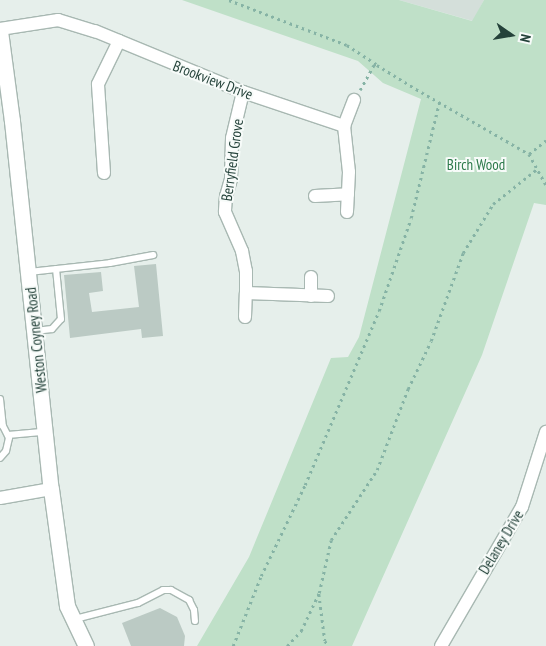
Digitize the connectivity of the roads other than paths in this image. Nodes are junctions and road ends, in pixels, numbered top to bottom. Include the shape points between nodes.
1 (0, 30) edge
2 (119, 42) junction
3 (243, 92) junction
4 (354, 100) road end
5 (344, 126) junction
6 (104, 173) dead end
7 (348, 194) junction
8 (315, 196) dead end
9 (347, 212) dead end
10 (153, 255) dead end
11 (56, 269) junction
12 (29, 272) junction
13 (311, 277) dead end
14 (246, 294) junction
15 (311, 296) junction
16 (328, 296) dead end
17 (245, 317) dead end
18 (35, 331) junction
19 (0, 399) edge
20 (45, 431) junction
21 (546, 432) edge
22 (8, 436) junction
23 (544, 449) edge
24 (0, 458) edge
25 (51, 489) junction
26 (0, 498) edge
27 (74, 620) junction
28 (195, 621) dead end
29 (86, 646) edge
30 (441, 646) edge

1 - 2 street, Brookview Drive via 58,20
1 - 12 street, Weston Coyney Road
2 - 3 street, Brookview Drive
2 - 6 street via 98,84
3 - 5 street, Brookview Drive
3 - 14 street, Berryfield Grove via 232,138 231,179 225,212 242,251
4 - 5 street
5 - 7 street
7 - 8 street
7 - 9 street
10 - 11 lane
11 - 12 lane
11 - 18 lane via 61,319 52,329
12 - 18 street, Weston Coyney Road
13 - 15 street
14 - 15 street
14 - 17 street, Berryfield Grove
15 - 16 street
18 - 20 street, Weston Coyney Road
19 - 22 lane via 3,426
20 - 22 lane
20 - 25 street, Weston Coyney Road
21 - 23 street, Delaney Drive
22 - 24 lane via 6,451
23 - 30 street, Delaney Drive via 522,507
25 - 26 street
25 - 27 street, Weston Coyney Road via 67,606
27 - 28 lane via 138,603 163,590 171,590 189,600
27 - 29 street, Weston Coyney Road

